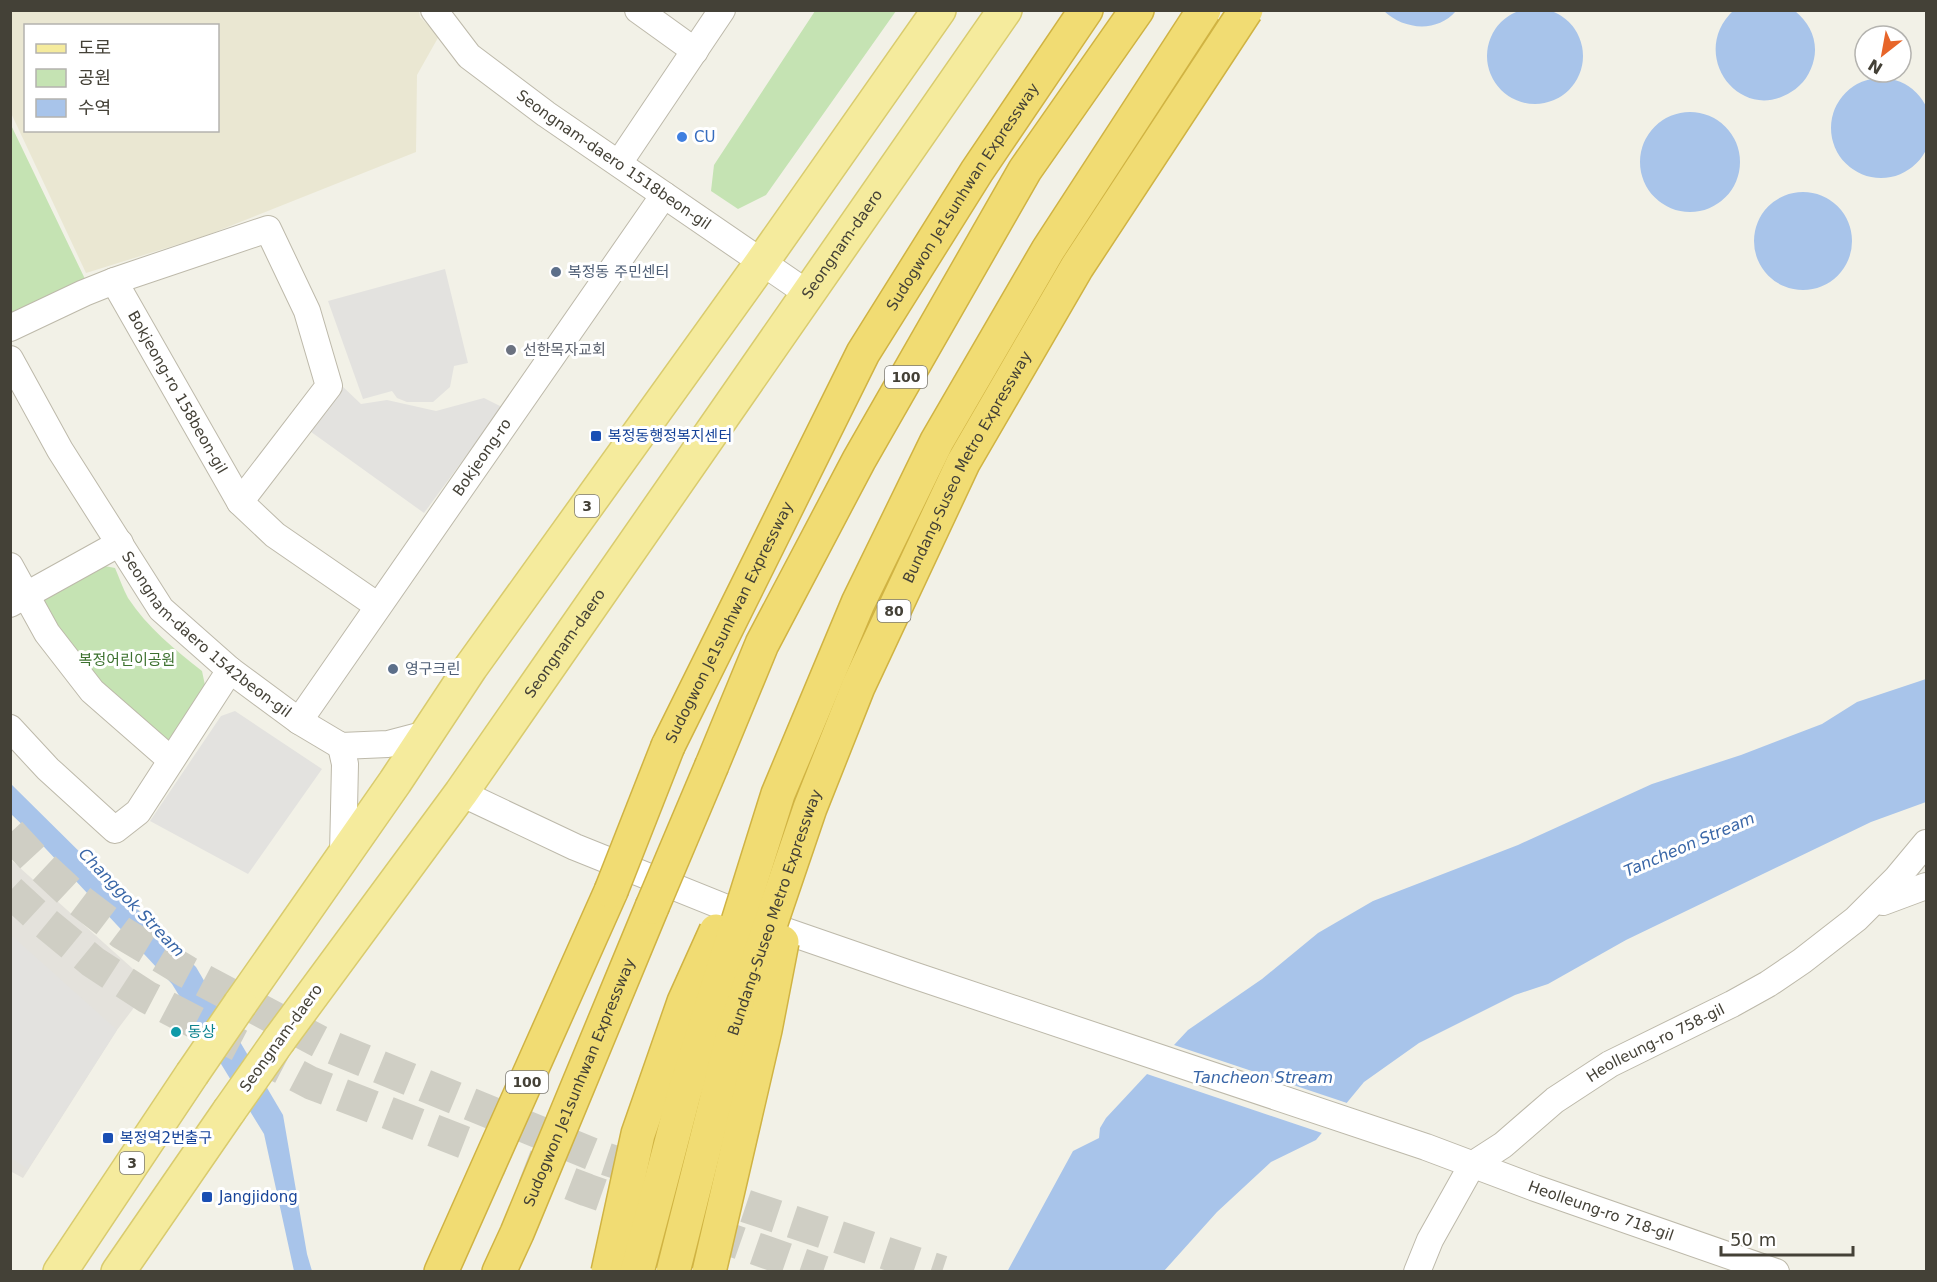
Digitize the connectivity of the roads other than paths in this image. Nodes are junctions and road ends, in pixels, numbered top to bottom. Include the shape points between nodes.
1 (434, 10) edge
2 (638, 10) edge
3 (722, 10) edge
4 (939, 10) edge
5 (1005, 10) edge
6 (1086, 10) edge
7 (1137, 10) edge
8 (1204, 10) edge
9 (1246, 10) edge
10 (695, 51) junction
11 (619, 163) junction
12 (664, 195) junction
13 (762, 262) junction
14 (114, 281) junction
15 (807, 293) junction
16 (10, 328) edge
17 (10, 359) edge
18 (240, 502) junction
19 (120, 543) junction
20 (10, 566) edge
21 (19, 599) edge
22 (378, 606) junction
23 (230, 670) junction
24 (299, 721) junction
25 (10, 728) edge
26 (426, 734) junction
27 (341, 746) junction
28 (171, 760) junction
29 (461, 793) junction
30 (778, 794) junction
31 (810, 808) junction
32 (1926, 843) edge
33 (343, 854) junction
34 (1926, 886) edge
35 (1883, 902) dead end
36 (1472, 1165) junction
37 (60, 1272) edge
38 (118, 1272) edge
39 (441, 1272) edge
40 (499, 1272) edge
41 (608, 1272) edge
42 (637, 1272) edge
43 (673, 1272) edge
44 (709, 1272) edge
45 (1417, 1272) edge
46 (1776, 1272) edge

1 - 11 street, Seongnam-daero 1518beon-gil via 469,56
2 - 10 street
3 - 10 street
4 - 13 main road, 3
5 - 15 main road, Seongnam-daero
6 - 39 highway, Sudogwon Je1sunhwan Expressway / 100, bridge via 977,171 863,353 668,746 611,891
7 - 40 highway, Sudogwon Je1sunhwan Expressway / 100, bridge via 1025,170 859,460 762,644
8 - 30 highway, Bundang-Suseo Metro Expressway / 80, bridge via 1048,250 937,441 858,603
9 - 31 highway, Bundang-Suseo Metro Expressway / 80, bridge via 1077,267 963,463 858,687
10 - 11 street
11 - 12 street, Seongnam-daero 1518beon-gil
12 - 13 street, Seongnam-daero 1518beon-gil
12 - 22 street, Bokjeong-ro
13 - 15 street, Seongnam-daero 1518beon-gil
13 - 26 main road, 3
14 - 16 street
14 - 18 street, Bokjeong-ro 158beon-gil
14 - 18 street via 268,229 307,311 329,386
15 - 29 main road, Seongnam-daero
17 - 19 street, Seongnam-daero 1542beon-gil via 60,450
18 - 22 street, Bokjeong-ro 158beon-gil via 274,535
19 - 21 street, Seongnam-daero 1542beon-gil
19 - 23 street, Seongnam-daero 1542beon-gil via 161,609
20 - 21 street
21 - 28 street via 92,691
22 - 24 street, Bokjeong-ro
23 - 24 street, Seongnam-daero 1542beon-gil
23 - 28 street
24 - 27 street, Seongnam-daero 1542beon-gil
25 - 28 street via 115,830 138,812
26 - 27 street via 388,744
26 - 33 main road, 3
27 - 33 street via 345,764
29 - 36 street, Heolleung-ro 718-gil via 575,847 763,922
29 - 38 main road, Seongnam-daero, bridge via 279,1040
30 - 41 highway, bridge via 680,1013 638,1134
30 - 42 highway, Bundang-Suseo Metro Expressway / 80, bridge via 684,1094
31 - 43 highway, Bundang-Suseo Metro Expressway / 80, bridge via 732,1034
31 - 44 highway, bridge via 765,1030
32 - 36 street, Heolleung-ro 758-gil via 1856,919 1802,961 1732,1004 1610,1064 1555,1100 1503,1145
33 - 37 main road, 3, bridge
34 - 35 street
36 - 45 street, Heolleung-ro 758-gil via 1430,1240
36 - 46 street, Heolleung-ro 718-gil

